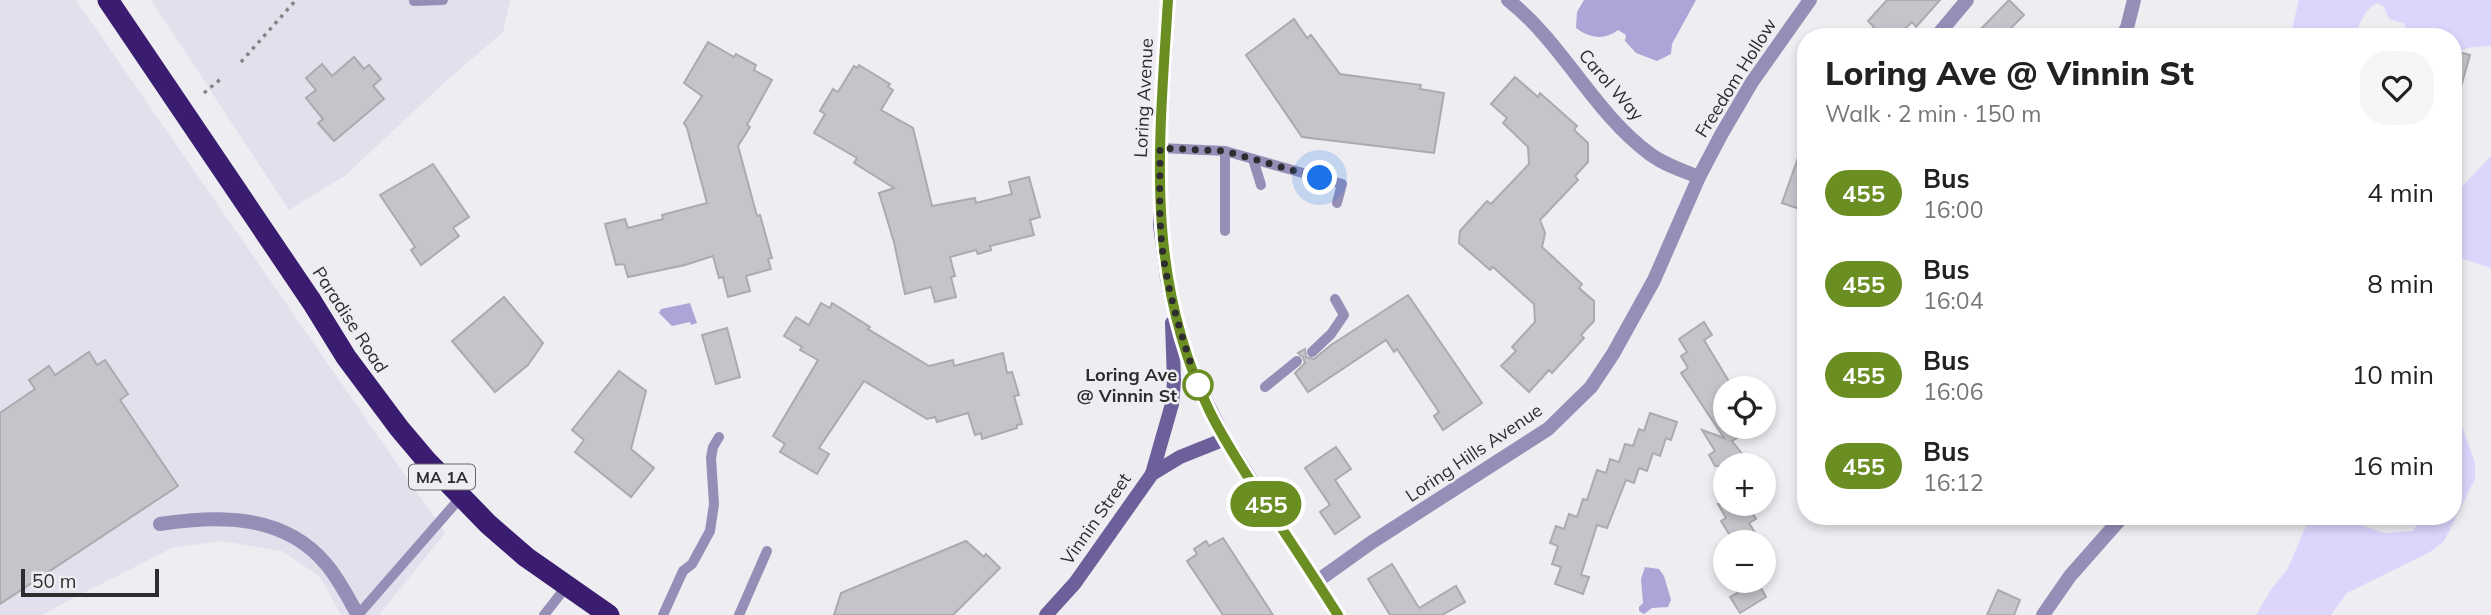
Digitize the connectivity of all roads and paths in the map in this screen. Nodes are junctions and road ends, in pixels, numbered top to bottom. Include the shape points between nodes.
1 (108, 0) edge
2 (296, 0) edge
3 (443, 0) edge
4 (1168, 0) edge
5 (1508, 0) edge
6 (1810, 0) edge
7 (1967, 0) edge
8 (2134, 0) edge
9 (414, 1) edge
10 (1944, 28) edge
11 (2127, 28) edge
12 (241, 62) dead end
13 (223, 77) dead end
14 (204, 93) dead end
15 (1160, 148) junction
16 (1225, 151) junction
17 (1253, 159) junction
18 (1699, 177) junction
19 (1261, 185) dead end
20 (1337, 203) dead end
21 (1225, 231) dead end
22 (1169, 290) junction
23 (1335, 299) dead end
24 (1312, 352) dead end
25 (1297, 361) dead end
26 (1265, 387) dead end
27 (719, 437) dead end
28 (1225, 439) junction
29 (1152, 474) junction
30 (461, 497) junction
31 (160, 524) dead end
32 (2115, 525) edge
33 (767, 551) dead end
34 (1317, 582) junction
35 (566, 587) junction
36 (358, 615) edge
37 (544, 615) edge
38 (609, 615) edge
39 (663, 615) edge
40 (739, 615) edge
41 (1046, 615) edge
42 (1338, 615) edge
43 (2043, 615) edge

1 - 30 highway, Paradise Road / MA 1A via 346,357 399,428
2 - 12 path
3 - 9 lane
4 - 15 main road, Loring Avenue
5 - 18 street, Carol Way via 1527,15 1630,137 1652,155
6 - 18 street, Freedom Hollow via 1752,82
7 - 10 street
8 - 11 street
13 - 14 path
15 - 16 lane
15 - 22 main road, Loring Avenue via 1160,225
16 - 17 lane
16 - 21 lane
17 - 19 lane
17 - 20 lane via 1342,184
18 - 34 street, Loring Hills Avenue via 1654,280 1613,354 1572,408 1548,429
22 - 28 main road, Loring Avenue via 1197,383
22 - 29 main road via 1174,381
23 - 24 lane via 1344,315
25 - 26 lane
27 - 39 lane via 711,458 714,504 710,531 683,572
28 - 29 main road, Vinnin Street
28 - 34 main road, Loring Avenue
29 - 41 main road, Vinnin Street via 1080,576
30 - 35 highway, Paradise Road / MA 1A
30 - 36 lane
31 - 36 street via 221,519 255,521 276,528 320,557
32 - 43 street
33 - 40 lane
34 - 42 main road, Loring Avenue
35 - 37 lane
35 - 38 highway, Paradise Road / MA 1A

